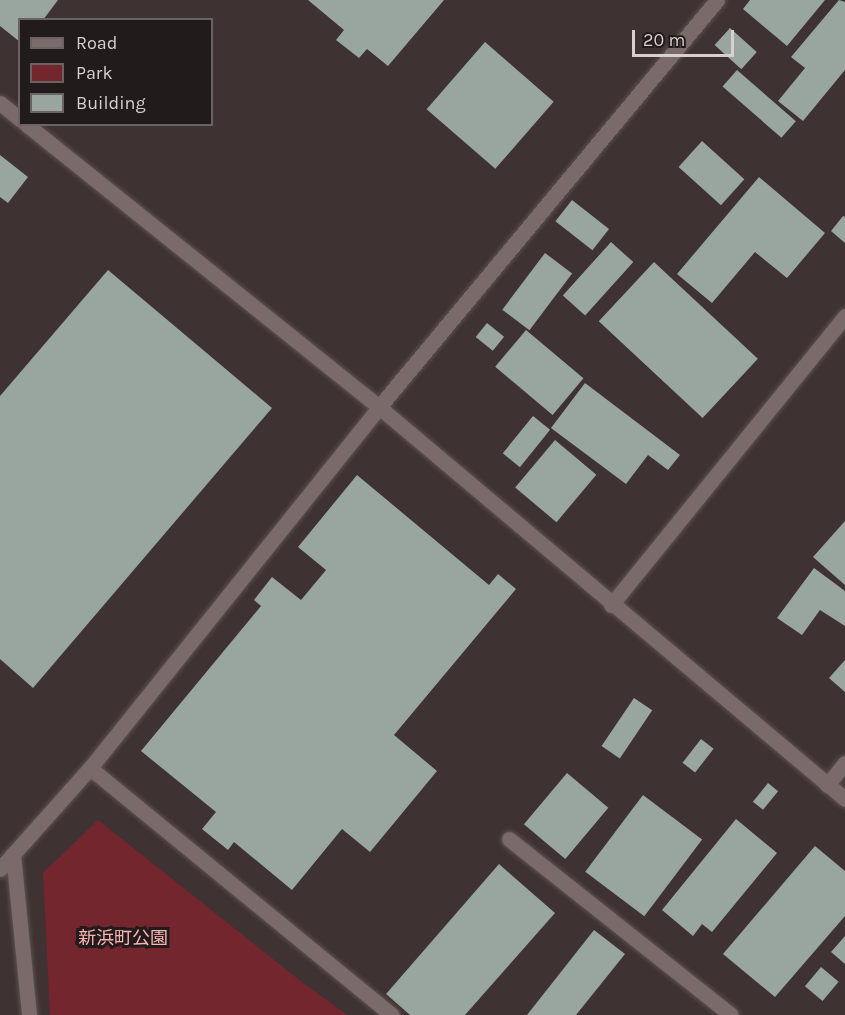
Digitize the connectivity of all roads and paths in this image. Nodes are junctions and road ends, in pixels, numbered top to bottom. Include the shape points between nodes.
1 (717, 0) edge
2 (0, 103) edge
3 (18, 117) edge
4 (29, 126) edge
5 (845, 316) edge
6 (379, 407) junction
7 (611, 605) junction
8 (845, 763) edge
9 (90, 768) junction
10 (827, 785) junction
11 (845, 799) edge
12 (509, 838) dead end
13 (13, 854) junction
14 (0, 869) edge
15 (29, 1015) edge
16 (392, 1015) edge
17 (731, 1015) edge

1 - 6 street
2 - 3 street
4 - 6 street
5 - 7 street
6 - 7 street
6 - 9 street
7 - 10 street
8 - 10 street
9 - 13 street
9 - 16 street
10 - 11 street
12 - 17 street
13 - 14 street
13 - 15 street

